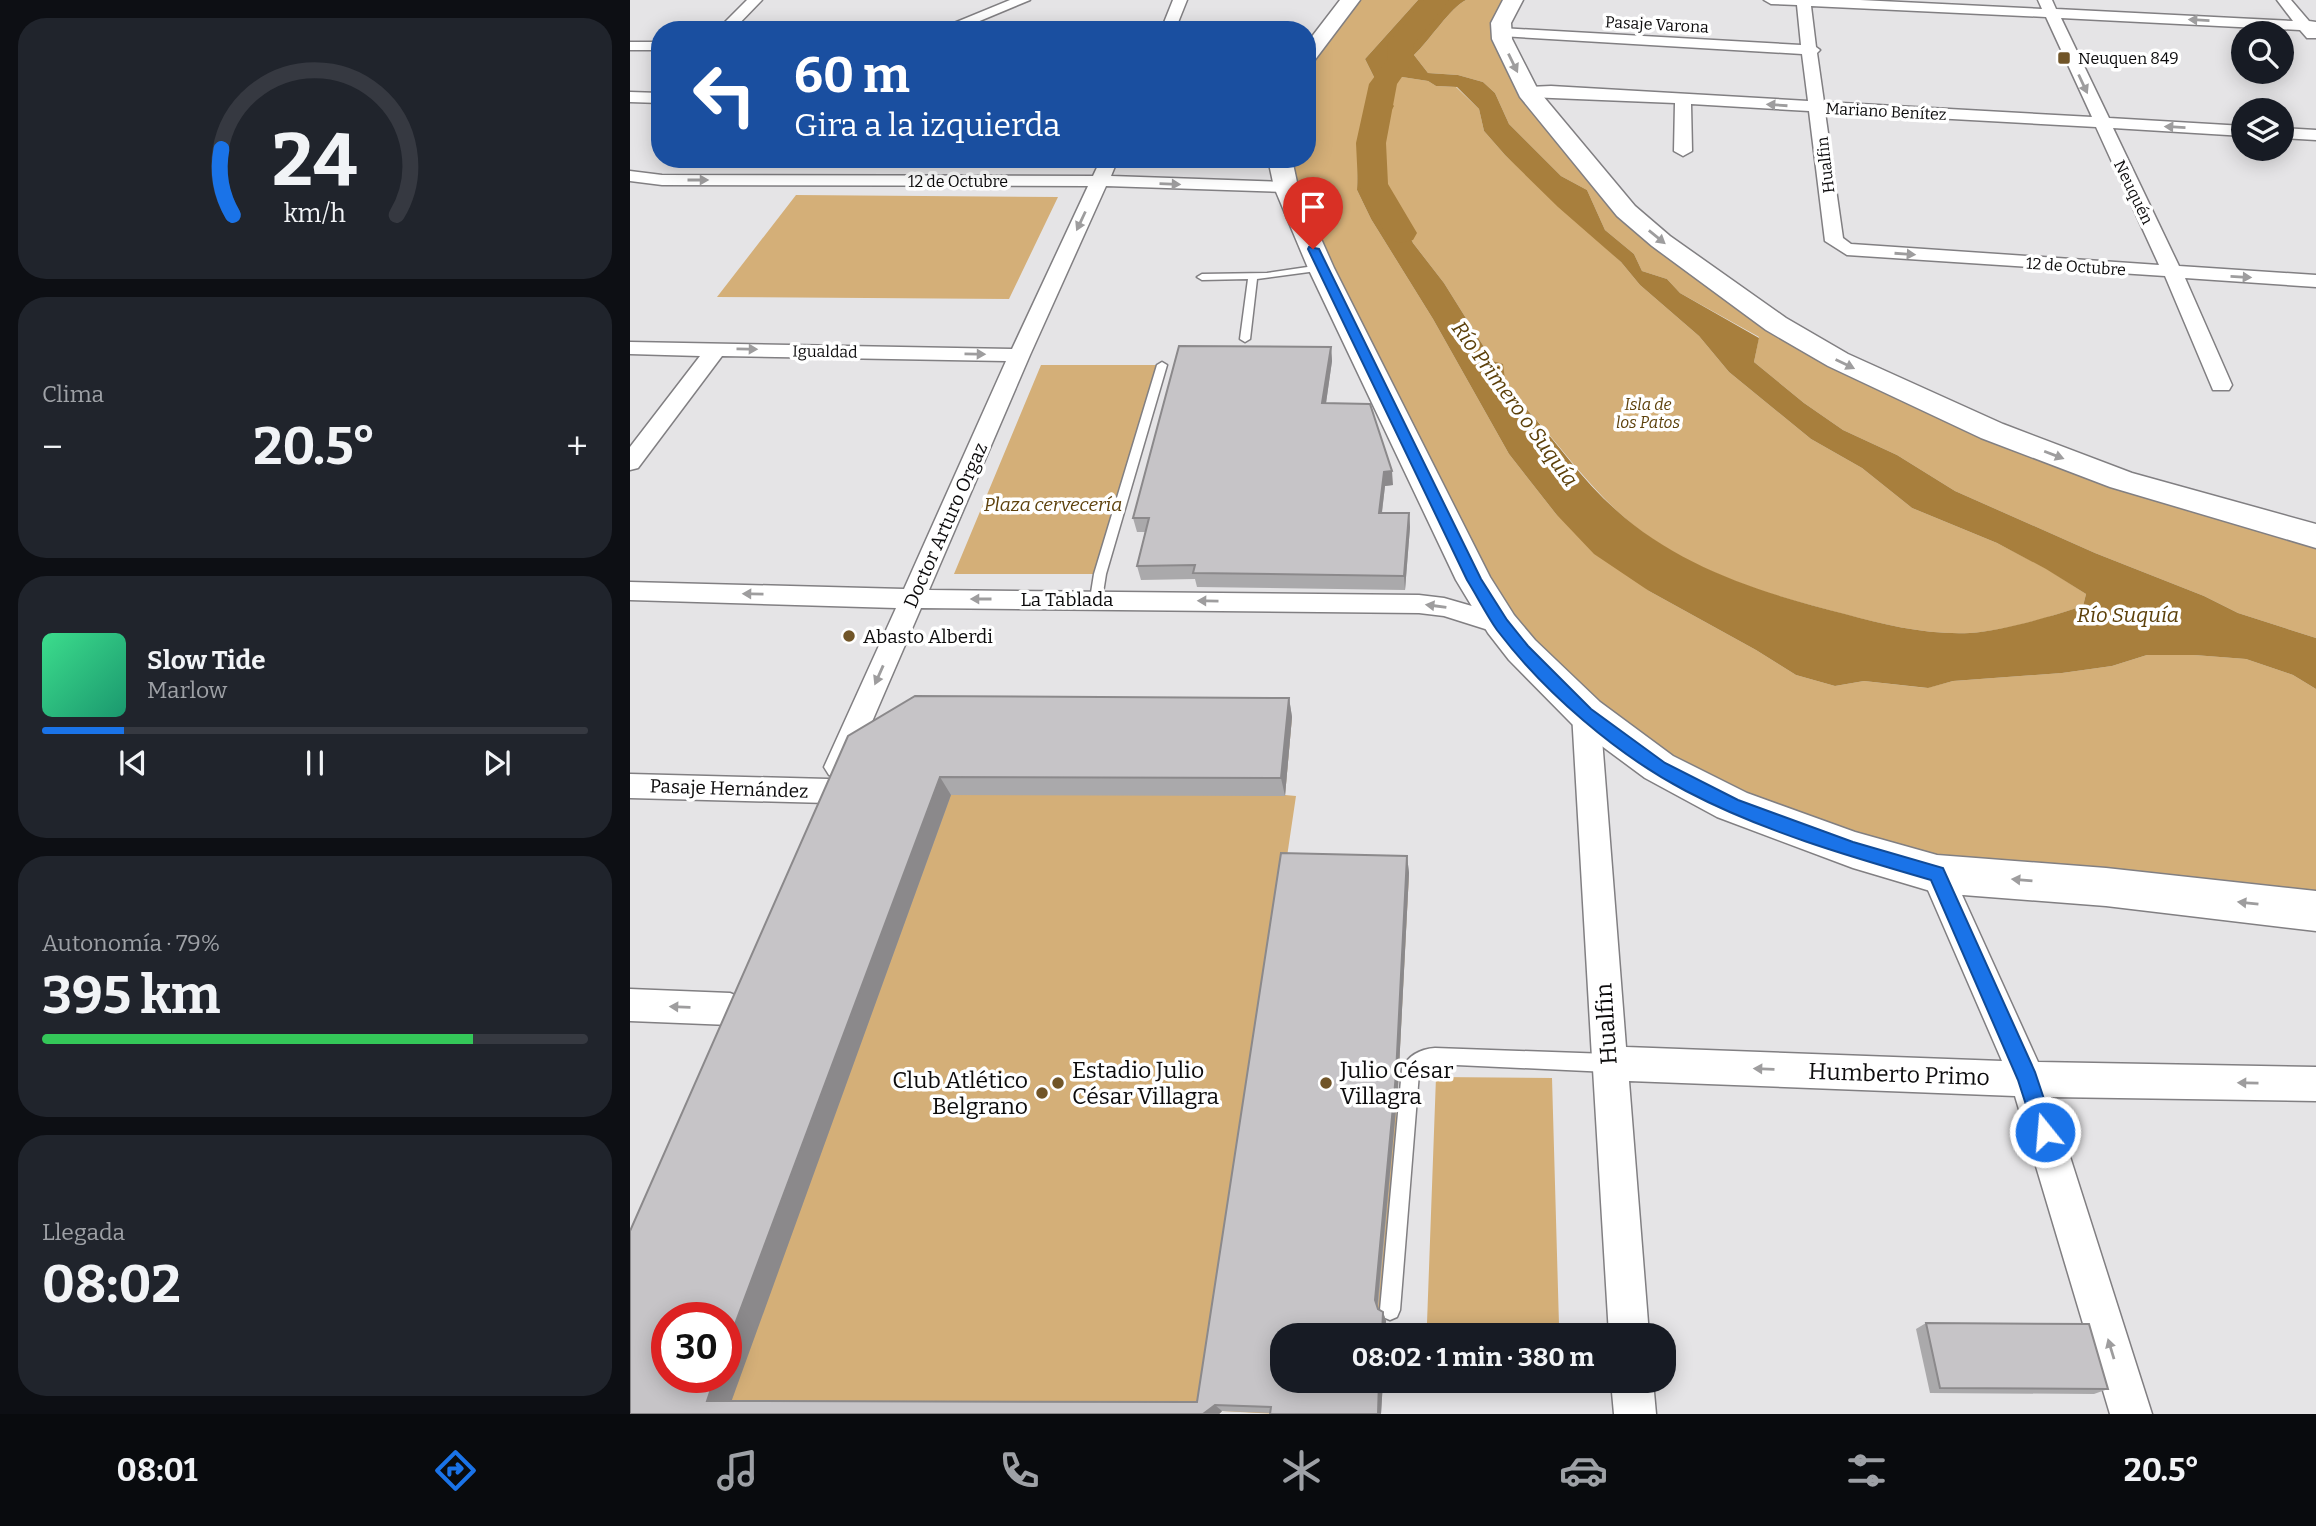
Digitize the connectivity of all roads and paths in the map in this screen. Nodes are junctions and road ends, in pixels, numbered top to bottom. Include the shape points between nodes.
1 (755, 0) edge
2 (982, 0) edge
3 (1023, 0) edge
4 (1180, 0) edge
5 (1350, 0) edge
6 (1513, 0) edge
7 (1771, 0) edge
8 (2284, 0) edge
9 (1804, 1) edge
10 (2047, 7) edge
11 (969, 20) joint
12 (733, 21) edge
13 (1172, 21) edge
14 (2310, 26) edge
15 (1501, 32) junction
16 (2316, 40) edge
17 (1316, 43) edge
18 (630, 46) edge
19 (651, 46) edge
20 (1812, 50) junction
21 (1528, 92) junction
22 (651, 96) edge
23 (630, 97) edge
24 (1684, 99) junction
25 (1819, 108) junction
26 (2101, 122) junction
27 (2231, 130) edge
28 (2294, 134) edge
29 (2316, 135) edge
30 (1683, 152) dead end
31 (1105, 170) edge
32 (1283, 173) edge
33 (630, 176) edge
34 (1837, 245) joint
35 (1321, 268) junction
36 (2173, 273) junction
37 (1253, 276) junction
38 (1202, 277) dead end
39 (2316, 281) edge
40 (1245, 339) dead end
41 (630, 348) edge
42 (716, 349) junction
43 (1019, 355) junction
44 (1162, 366) dead end
45 (2221, 385) dead end
46 (630, 463) edge
47 (2316, 536) edge
48 (630, 591) edge
49 (913, 598) junction
50 (1096, 599) junction
51 (1501, 624) junction
52 (1586, 713) junction
53 (630, 786) edge
54 (822, 803) joint
55 (1937, 874) junction
56 (2316, 911) edge
57 (630, 1005) edge
58 (730, 1009) edge
59 (1608, 1063) junction
60 (2028, 1079) junction
61 (2316, 1084) edge
62 (1390, 1310) dead end
63 (1628, 1323) edge
64 (1633, 1393) edge
65 (1635, 1414) edge
66 (2132, 1414) edge

1 - 12 street
2 - 11 street
3 - 11 street
4 - 13 street
5 - 17 main road
6 - 15 main road
7 - 9 street
8 - 14 street
9 - 10 street
9 - 20 street, Hualfin
14 -> 10 street
10 -> 26 street, Neuquén
14 - 16 street
15 - 20 street, Pasaje Varona
15 -> 21 main road
18 - 19 street
20 - 25 street, Hualfin
21 - 24 street, Mariano Benítez
21 -> 47 main road via 1634,219 1802,341 1907,394 2121,480
22 - 23 street
25 -> 24 street, Mariano Benítez
24 - 30 street
25 - 26 street, Mariano Benítez
25 - 34 street, Hualfin
27 -> 26 street, Mariano Benítez
26 - 36 street, Neuquén
28 - 29 street
31 -> 32 street, 12 de Octubre
33 -> 31 street, 12 de Octubre via 662,180
31 -> 43 street, Doctor Arturo Orgaz
32 - 35 main road
34 -> 36 street, 12 de Octubre
35 - 37 lane
35 - 51 main road via 1474,580
36 -> 39 street, 12 de Octubre
36 - 45 street, Neuquén
37 - 38 lane
37 - 40 lane
41 - 42 street, Igualdad
42 -> 43 street, Igualdad
42 - 46 street
43 - 49 street, Doctor Arturo Orgaz
44 - 50 lane
49 -> 48 street, La Tablada
50 -> 49 street, La Tablada
49 -> 54 street, Doctor Arturo Orgaz
51 -> 50 street, La Tablada via 1419,604
51 - 52 main road
52 - 55 main road via 1659,768 1732,805 1853,850
52 - 59 street, Hualfin
53 - 54 street, Pasaje Hernández
56 -> 55 main road
55 - 60 street
58 -> 57 street
60 -> 59 street, Humberto Primo
59 - 62 lane via 1436,1055 1417,1062 1411,1069
59 - 63 street, Hualfin
61 -> 60 street, Humberto Primo
66 -> 60 street
64 - 65 street

